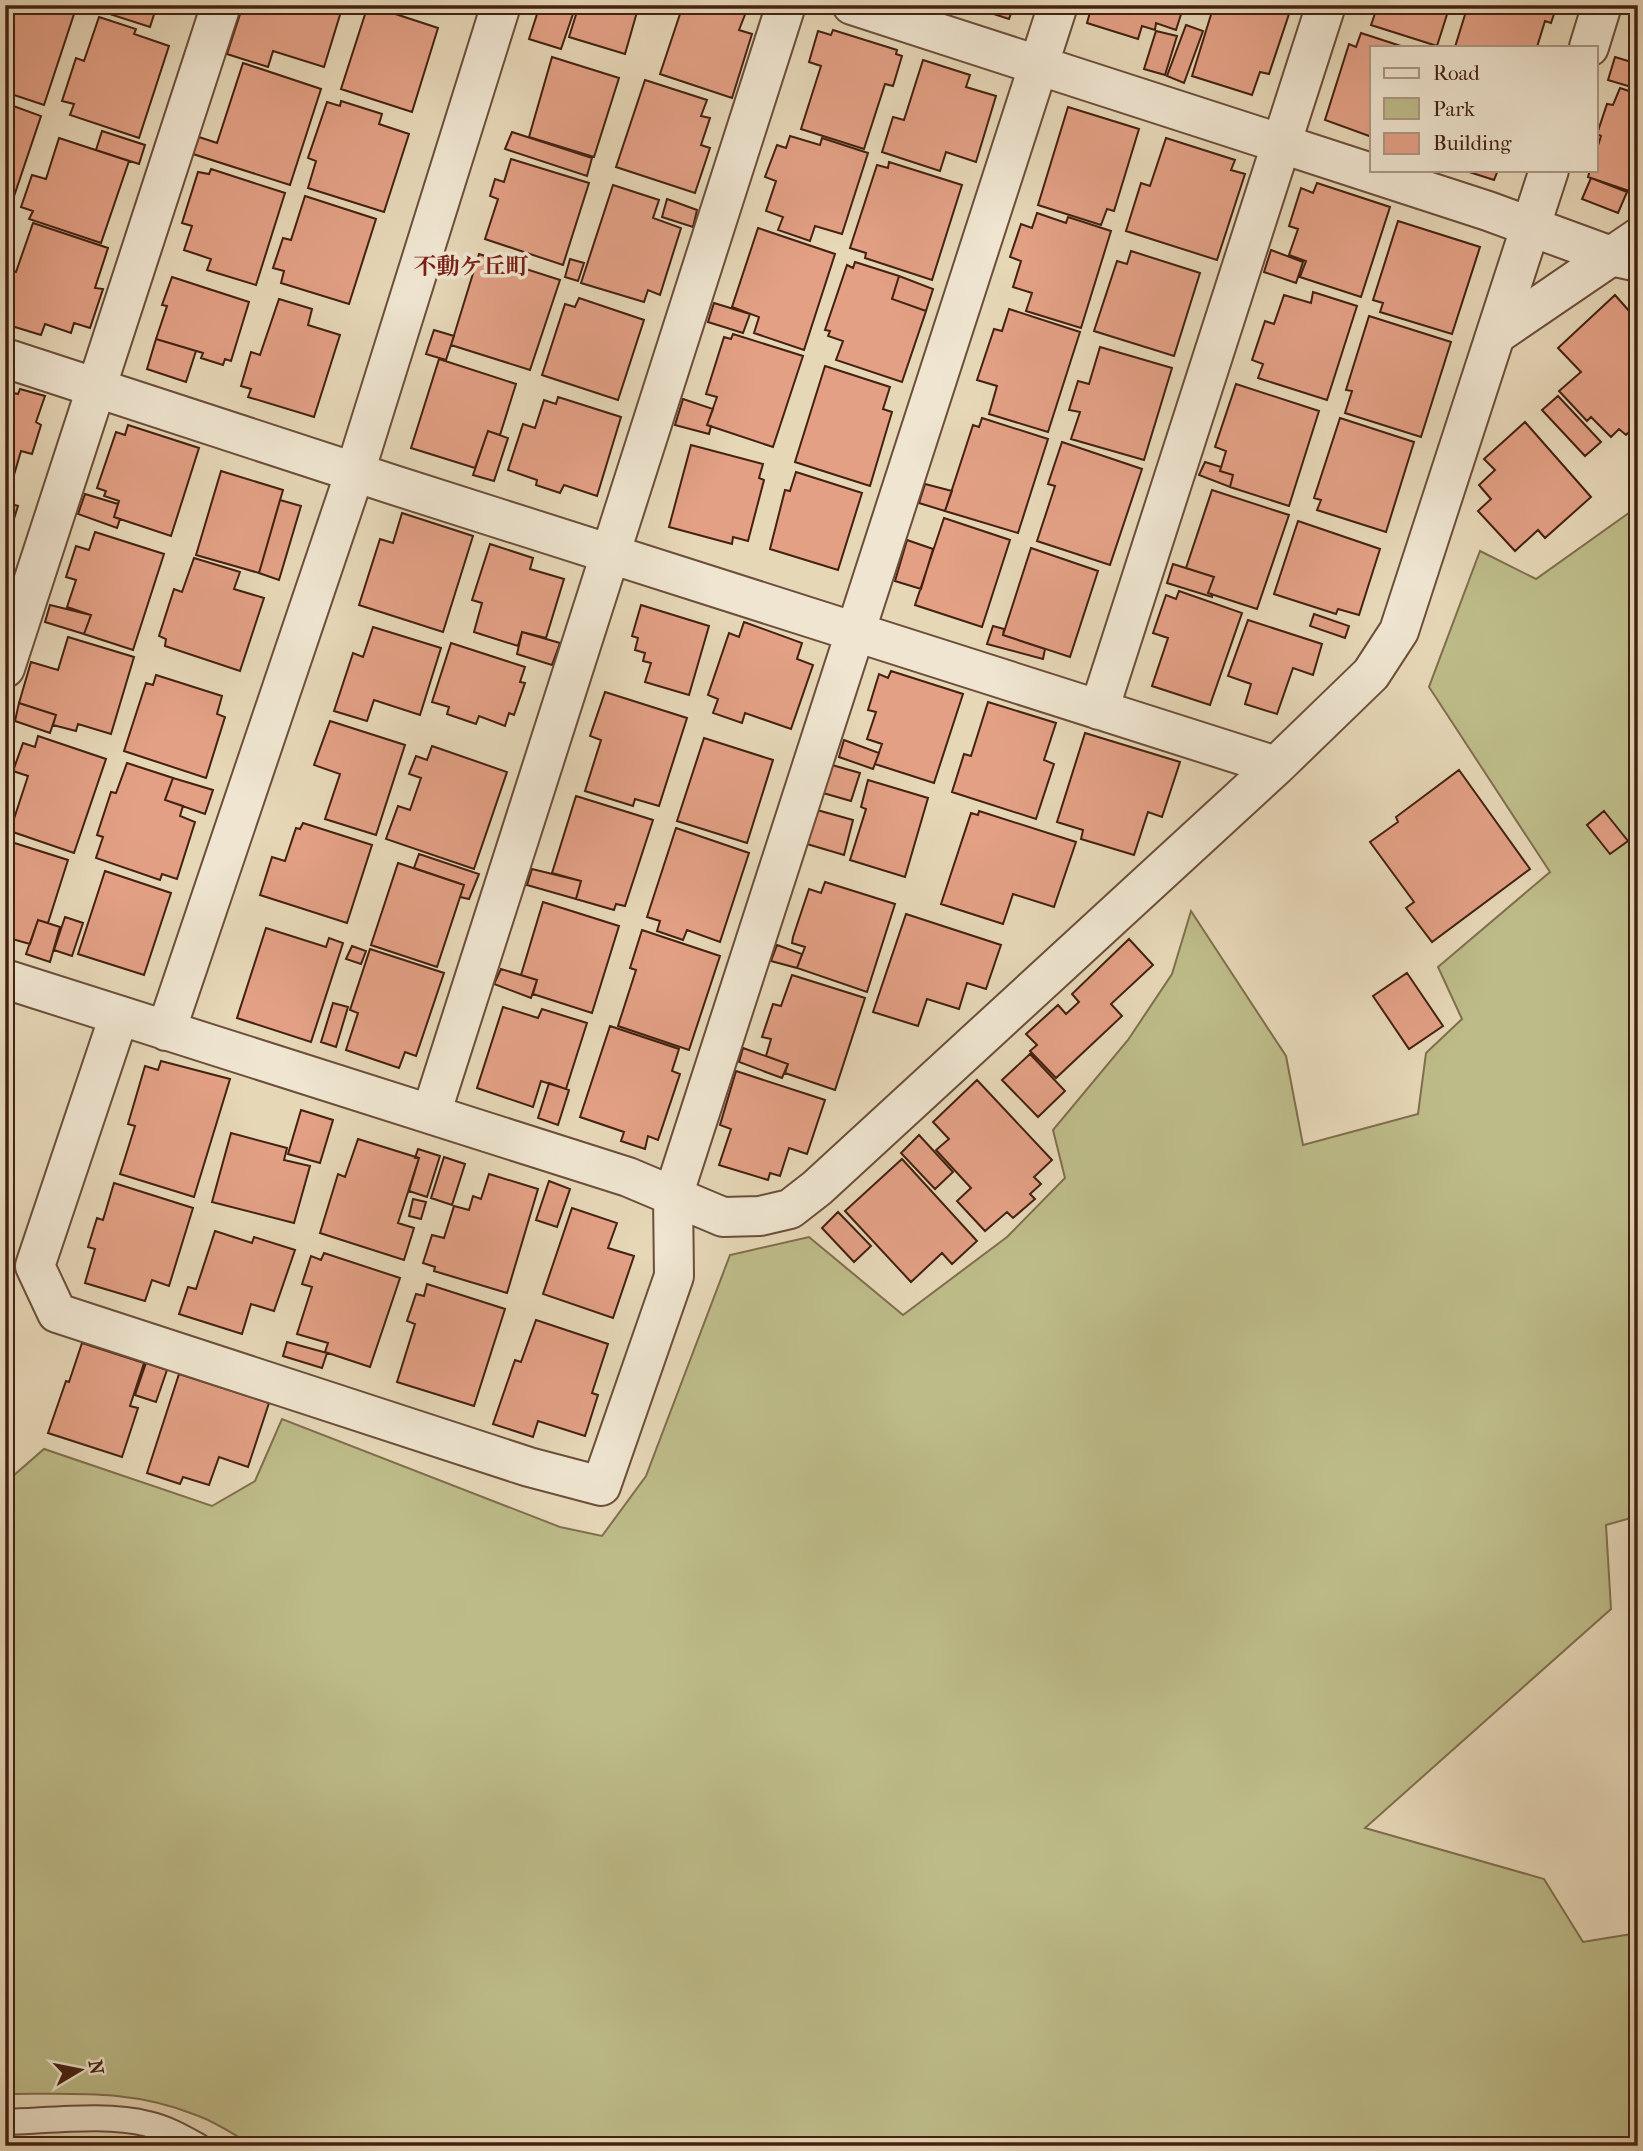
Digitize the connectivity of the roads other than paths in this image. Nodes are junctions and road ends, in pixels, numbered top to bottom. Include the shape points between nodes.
1 (221, 5) edge
2 (501, 5) edge
3 (786, 5) edge
4 (852, 5) edge
5 (1058, 5) edge
6 (1326, 5) edge
7 (1602, 5) edge
8 (1588, 46) edge
9 (1038, 65) junction
10 (1282, 144) junction
11 (1548, 172) edge
12 (1531, 227) junction
13 (1629, 252) edge
14 (1497, 334) junction
15 (5, 358) edge
16 (96, 388) junction
17 (355, 472) junction
18 (611, 554) junction
19 (856, 632) junction
20 (5, 668) edge
21 (1099, 710) junction
22 (1276, 766) junction
23 (5, 979) edge
24 (119, 1016) junction
25 (166, 1031) junction
26 (431, 1114) junction
27 (673, 1196) junction
28 (5, 2122) edge
29 (198, 2146) edge

1 - 16 street
2 - 17 street
3 - 18 street
4 - 9 street
5 - 9 street
6 - 10 street
7 - 8 street
9 - 10 street
9 - 19 street
10 - 12 street
10 - 21 street
11 - 12 street
12 - 13 street
12 - 14 street
13 - 14 street
14 - 22 street via 1399,631 1371,674
15 - 16 street
16 - 17 street
16 - 20 street
17 - 18 street
17 - 25 street
18 - 19 street
18 - 26 street
19 - 21 street
19 - 27 street
21 - 22 street
22 - 27 street via 790,1209 723,1217
23 - 24 street
24 - 25 street
24 - 27 street via 35,1266 57,1313 529,1467 601,1486 674,1276
25 - 26 street
26 - 27 street via 628,1177
28 - 29 lane via 91,2119 146,2123

